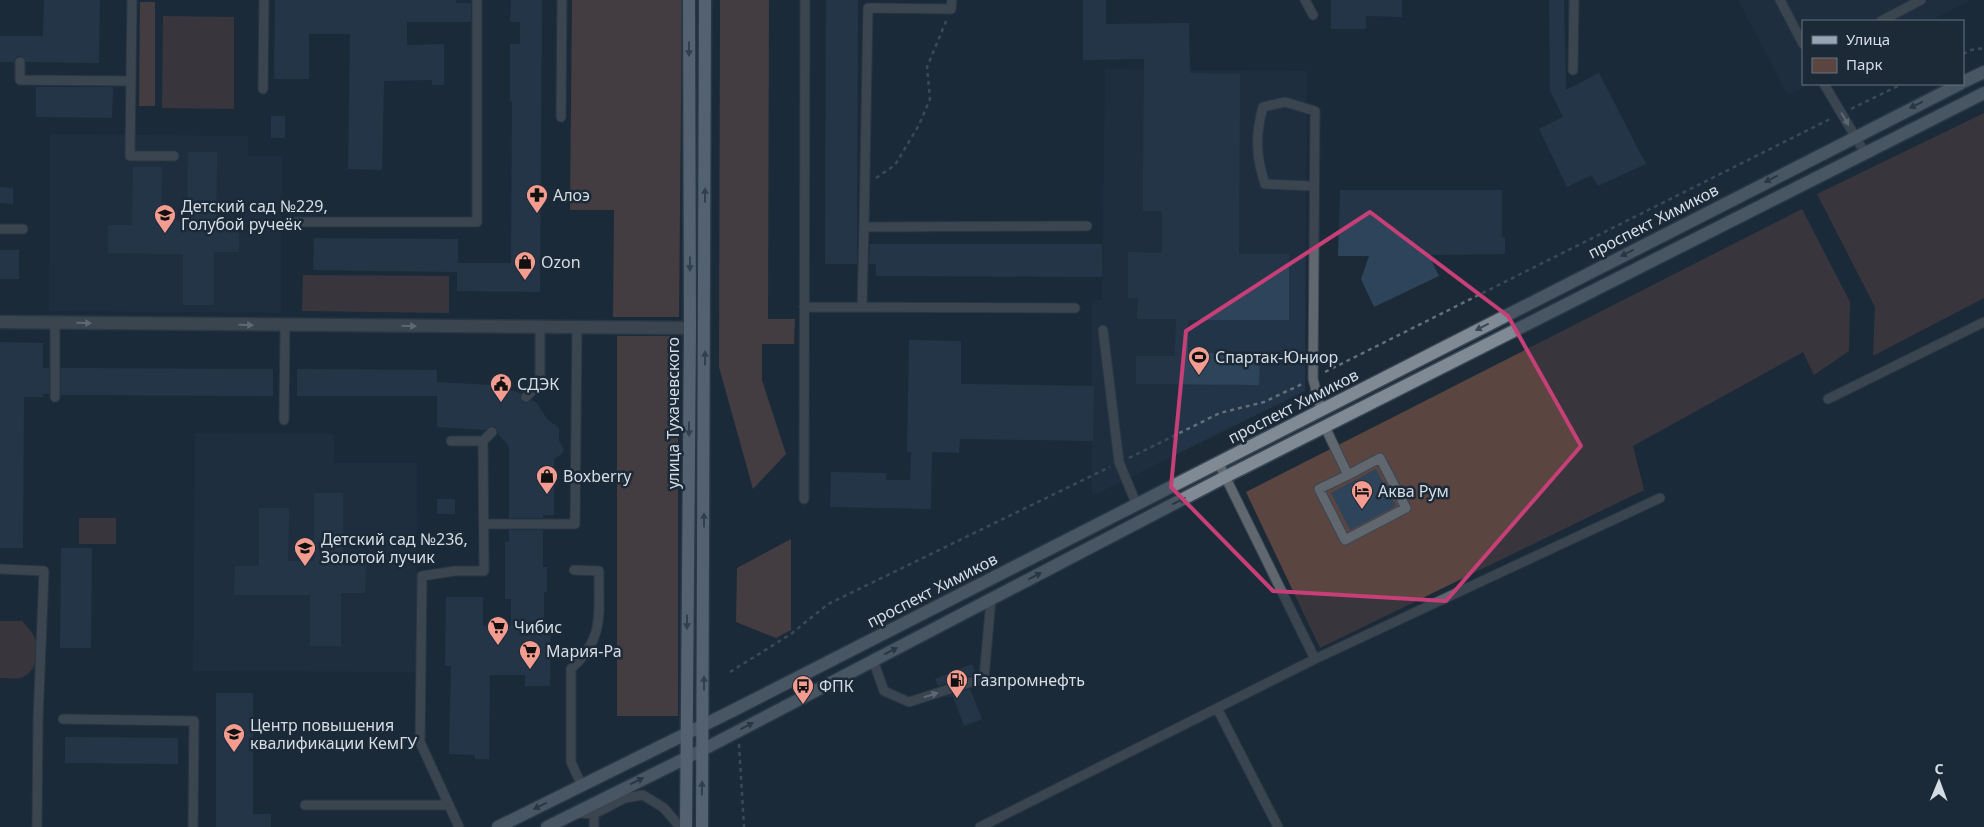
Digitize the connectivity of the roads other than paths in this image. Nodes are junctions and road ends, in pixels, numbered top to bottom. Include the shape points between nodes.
1 (132, 0) edge
2 (264, 0) edge
3 (477, 0) edge
4 (562, 0) edge
5 (689, 0) edge
6 (705, 0) edge
7 (805, 0) edge
8 (1305, 0) edge
9 (1574, 0) edge
10 (1780, 0) edge
11 (1921, 0) edge
12 (952, 4) edge
13 (1313, 15) dead end
14 (1883, 20) edge
15 (1802, 42) edge
16 (20, 62) dead end
17 (1574, 70) dead end
18 (1984, 72) edge
19 (132, 82) junction
20 (1964, 82) edge
21 (1825, 85) edge
22 (1957, 85) edge
23 (264, 89) dead end
24 (1984, 93) edge
25 (561, 116) dead end
26 (1854, 136) junction
27 (1865, 154) junction
28 (174, 156) dead end
29 (1314, 186) junction
30 (296, 222) dead end
31 (1087, 226) dead end
32 (864, 227) junction
33 (0, 229) edge
34 (23, 229) dead end
35 (804, 307) junction
36 (862, 307) junction
37 (1075, 308) dead end
38 (0, 322) edge
39 (1984, 322) edge
40 (55, 323) junction
41 (285, 325) junction
42 (540, 327) junction
43 (577, 328) junction
44 (690, 328) junction
45 (1102, 330) dead end
46 (55, 397) dead end
47 (526, 397) dead end
48 (1828, 399) dead end
49 (1321, 410) junction
50 (284, 420) dead end
51 (1325, 427) junction
52 (492, 432) dead end
53 (451, 441) dead end
54 (483, 442) junction
55 (1218, 462) junction
56 (1348, 475) junction
57 (1225, 477) junction
58 (1660, 498) dead end
59 (804, 499) dead end
60 (1136, 503) junction
61 (484, 524) junction
62 (0, 569) edge
63 (574, 570) dead end
64 (991, 599) junction
65 (1315, 659) junction
66 (873, 660) junction
67 (1217, 708) junction
68 (63, 719) dead end
69 (704, 724) junction
70 (686, 733) junction
71 (704, 749) junction
72 (686, 758) junction
73 (582, 786) junction
74 (304, 805) dead end
75 (447, 806) junction
76 (574, 812) junction
77 (594, 814) junction
78 (37, 827) edge
79 (193, 827) edge
80 (459, 827) edge
81 (498, 827) edge
82 (547, 827) edge
83 (594, 827) edge
84 (680, 827) edge
85 (686, 827) edge
86 (702, 827) edge
87 (980, 827) edge
88 (1278, 827) edge

1 - 19 lane
2 - 23 lane
3 - 30 lane via 477,222
4 - 25 lane
5 -> 44 main road, улица Тухачевского
69 -> 6 main road, улица Тухачевского
7 - 35 lane
8 - 13 lane
9 - 17 lane
10 - 15 lane
11 - 14 lane
12 - 32 lane via 868,8
16 - 19 lane via 20,80
18 - 20 main road, проспект Химиков
19 - 28 lane via 130,156
21 -> 26 lane
22 -> 26 main road, проспект Химиков
24 - 27 main road, проспект Химиков
26 - 27 lane
26 -> 49 main road, проспект Химиков
27 - 51 main road, проспект Химиков
29 - 29 lane via 1265,184 1258,162 1257,129 1263,107 1285,102 1315,111
29 - 49 lane via 1313,378
31 - 32 lane
32 - 36 lane
33 - 34 lane
35 - 36 lane
35 - 59 lane
36 - 37 lane
38 - 40 street
39 - 48 lane
40 -> 41 street
40 - 46 lane
41 -> 42 street
41 - 50 lane
42 - 43 street
42 - 47 lane via 540,383
43 - 44 street
43 - 61 lane via 575,524
44 -> 70 main road, улица Тухачевского
45 - 60 lane via 1119,462
49 - 55 main road, проспект Химиков
51 - 56 lane
51 - 57 main road, проспект Химиков
52 - 54 lane
53 - 54 lane
54 - 61 lane
55 - 57 lane
55 - 60 main road, проспект Химиков
56 - 56 lane via 1319,489 1345,540 1406,508 1380,458
64 -> 57 main road, проспект Химиков
57 - 65 lane
58 - 65 lane
60 - 69 main road, проспект Химиков
61 - 75 lane via 484,571 422,576 420,742
62 - 78 lane via 44,571
63 - 73 lane via 599,571 598,631 587,655 571,669 572,762
66 -> 64 main road, проспект Химиков
66 -> 64 lane via 884,691 909,702 984,678
65 - 67 lane
71 -> 66 main road, проспект Химиков
67 - 87 lane
67 - 88 lane
68 - 79 lane via 194,721
69 - 70 main road, проспект Химиков
69 - 71 main road, улица Тухачевского
70 - 72 main road, улица Тухачевского
70 - 73 main road, проспект Химиков
71 - 72 main road, проспект Химиков
86 -> 71 main road, улица Тухачевского
76 -> 72 main road, проспект Химиков
72 - 85 main road, улица Тухачевского
73 -> 81 main road, проспект Химиков
74 - 75 lane
75 - 80 lane
76 - 77 lane
76 - 82 main road, проспект Химиков
77 - 83 lane
77 - 84 lane via 625,798 643,795 664,808

